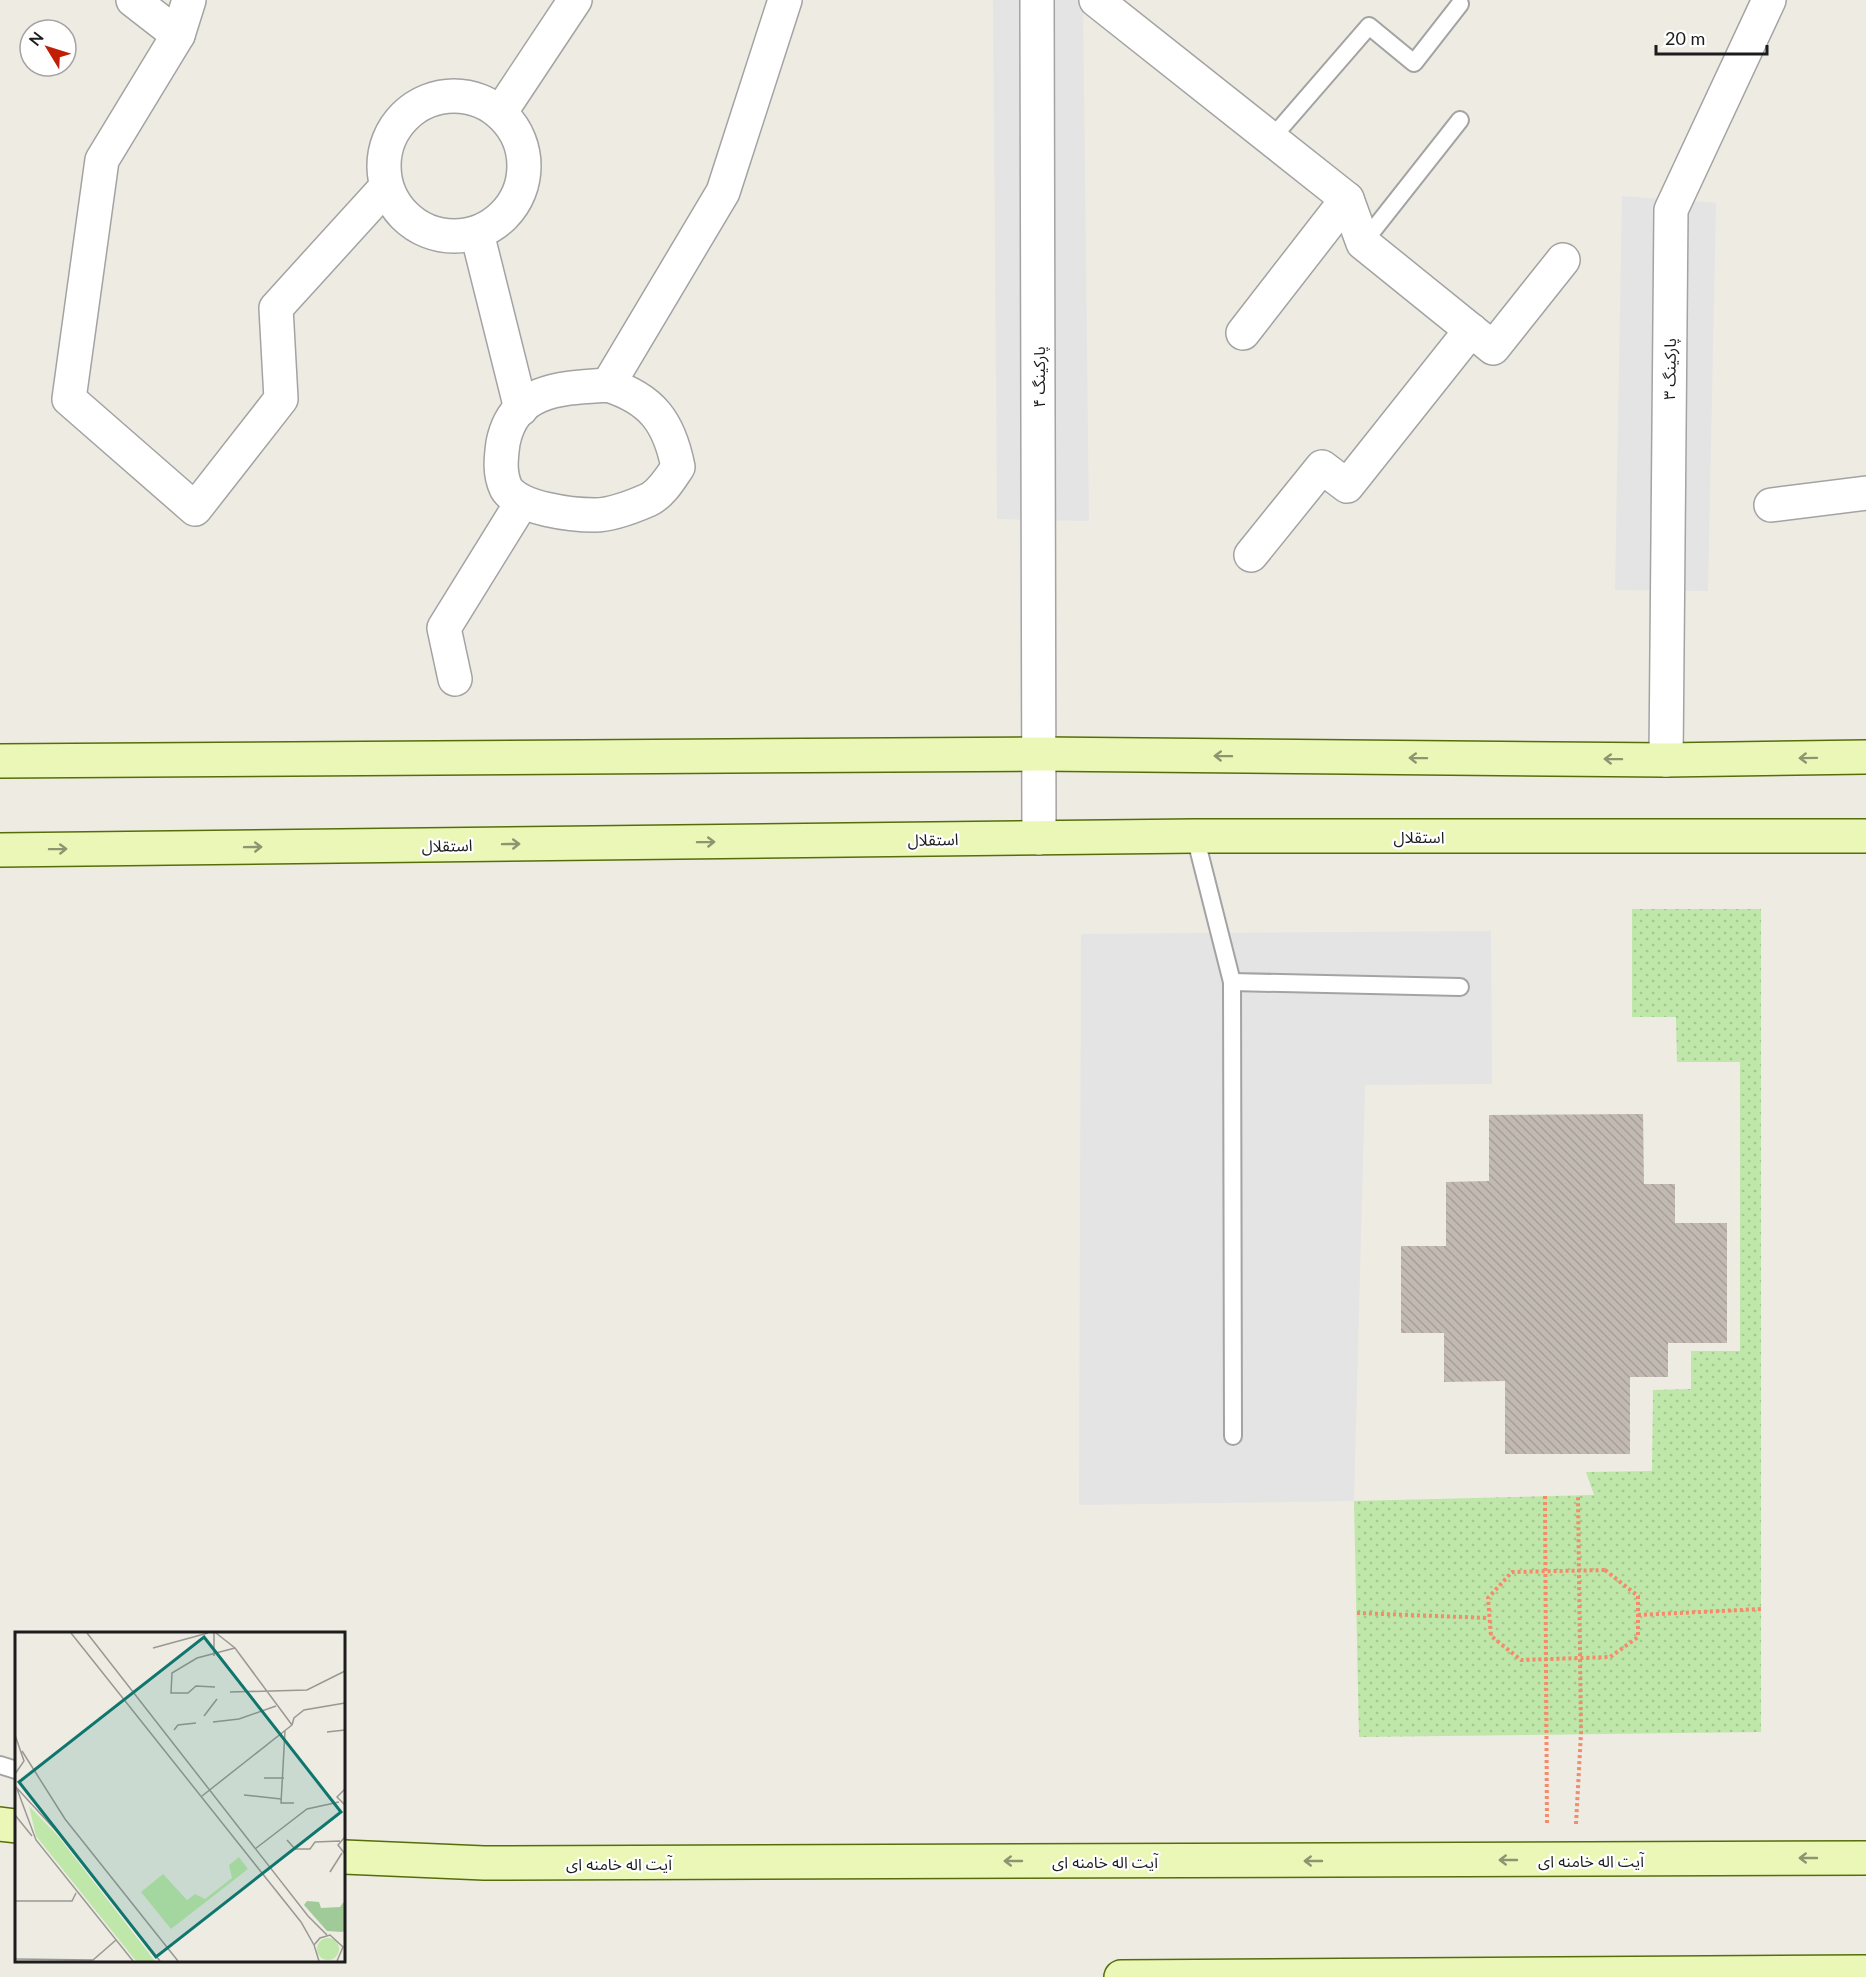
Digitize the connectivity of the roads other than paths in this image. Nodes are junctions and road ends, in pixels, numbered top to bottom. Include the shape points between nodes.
1 (133, 0) edge
2 (189, 0) edge
3 (575, 0) edge
4 (784, 0) edge
5 (1036, 0) edge
6 (1096, 0) edge
7 (1769, 0) edge
8 (1460, 4) dead end
9 (178, 35) junction
10 (500, 113) junction
11 (1460, 120) dead end
12 (1271, 139) junction
13 (386, 187) junction
14 (1347, 199) junction
15 (477, 232) junction
16 (1364, 243) junction
17 (1563, 260) dead end
18 (1471, 330) junction
19 (1243, 333) dead end
20 (608, 385) junction
21 (521, 409) junction
22 (1866, 493) edge
23 (522, 502) junction
24 (1771, 505) dead end
25 (1251, 555) dead end
26 (455, 679) dead end
27 (1039, 754) junction
28 (1866, 757) edge
29 (1666, 760) junction
30 (0, 761) edge
31 (1195, 836) junction
32 (1866, 836) edge
33 (1039, 838) junction
34 (0, 850) edge
35 (1232, 981) junction
36 (1460, 987) dead end
37 (1233, 1436) dead end
38 (0, 1765) edge
39 (15, 1770) edge
40 (0, 1824) edge
41 (15, 1826) edge
42 (345, 1857) edge
43 (1866, 1858) edge
44 (1866, 1972) edge
45 (1121, 1977) edge

1 - 9 street
2 - 9 street
3 - 10 street
4 - 20 street via 723,192
5 - 27 street, پارکینگ ۴
6 - 12 street
7 - 29 street, پارکینگ ۳ via 1671,210
8 - 12 lane via 1414,63 1369,26
9 - 13 street via 102,160 69,399 195,509 281,399 276,308
10 - 13 street via 479,100 456,95 431,99 410,111 386,145
10 - 15 street via 515,132 524,155 523,179 514,202 498,221
11 - 16 lane
12 - 14 street
13 - 15 street via 410,222 428,232 452,237
14 - 16 street
14 - 19 street
15 - 21 street
16 - 18 street
17 - 18 street via 1493,348
18 - 25 street via 1347,486 1322,467
20 - 21 street via 549,391 532,397
20 - 23 street via 630,392 666,426 678,467 668,483 650,499 596,515
21 - 23 street via 510,422 500,464 507,489
22 - 24 street
23 - 26 street via 444,628
29 -> 27 street
27 - 30 street
27 - 33 street, پارکینگ ۴
28 -> 29 street
31 - 32 street, استقلال
31 - 33 street, استقلال
31 - 35 lane
34 -> 33 street, استقلال
35 - 36 lane
35 - 37 lane
38 - 39 lane
40 - 41 street
43 -> 42 street, آیت اله خامنه ای via 484,1863
44 - 45 street

